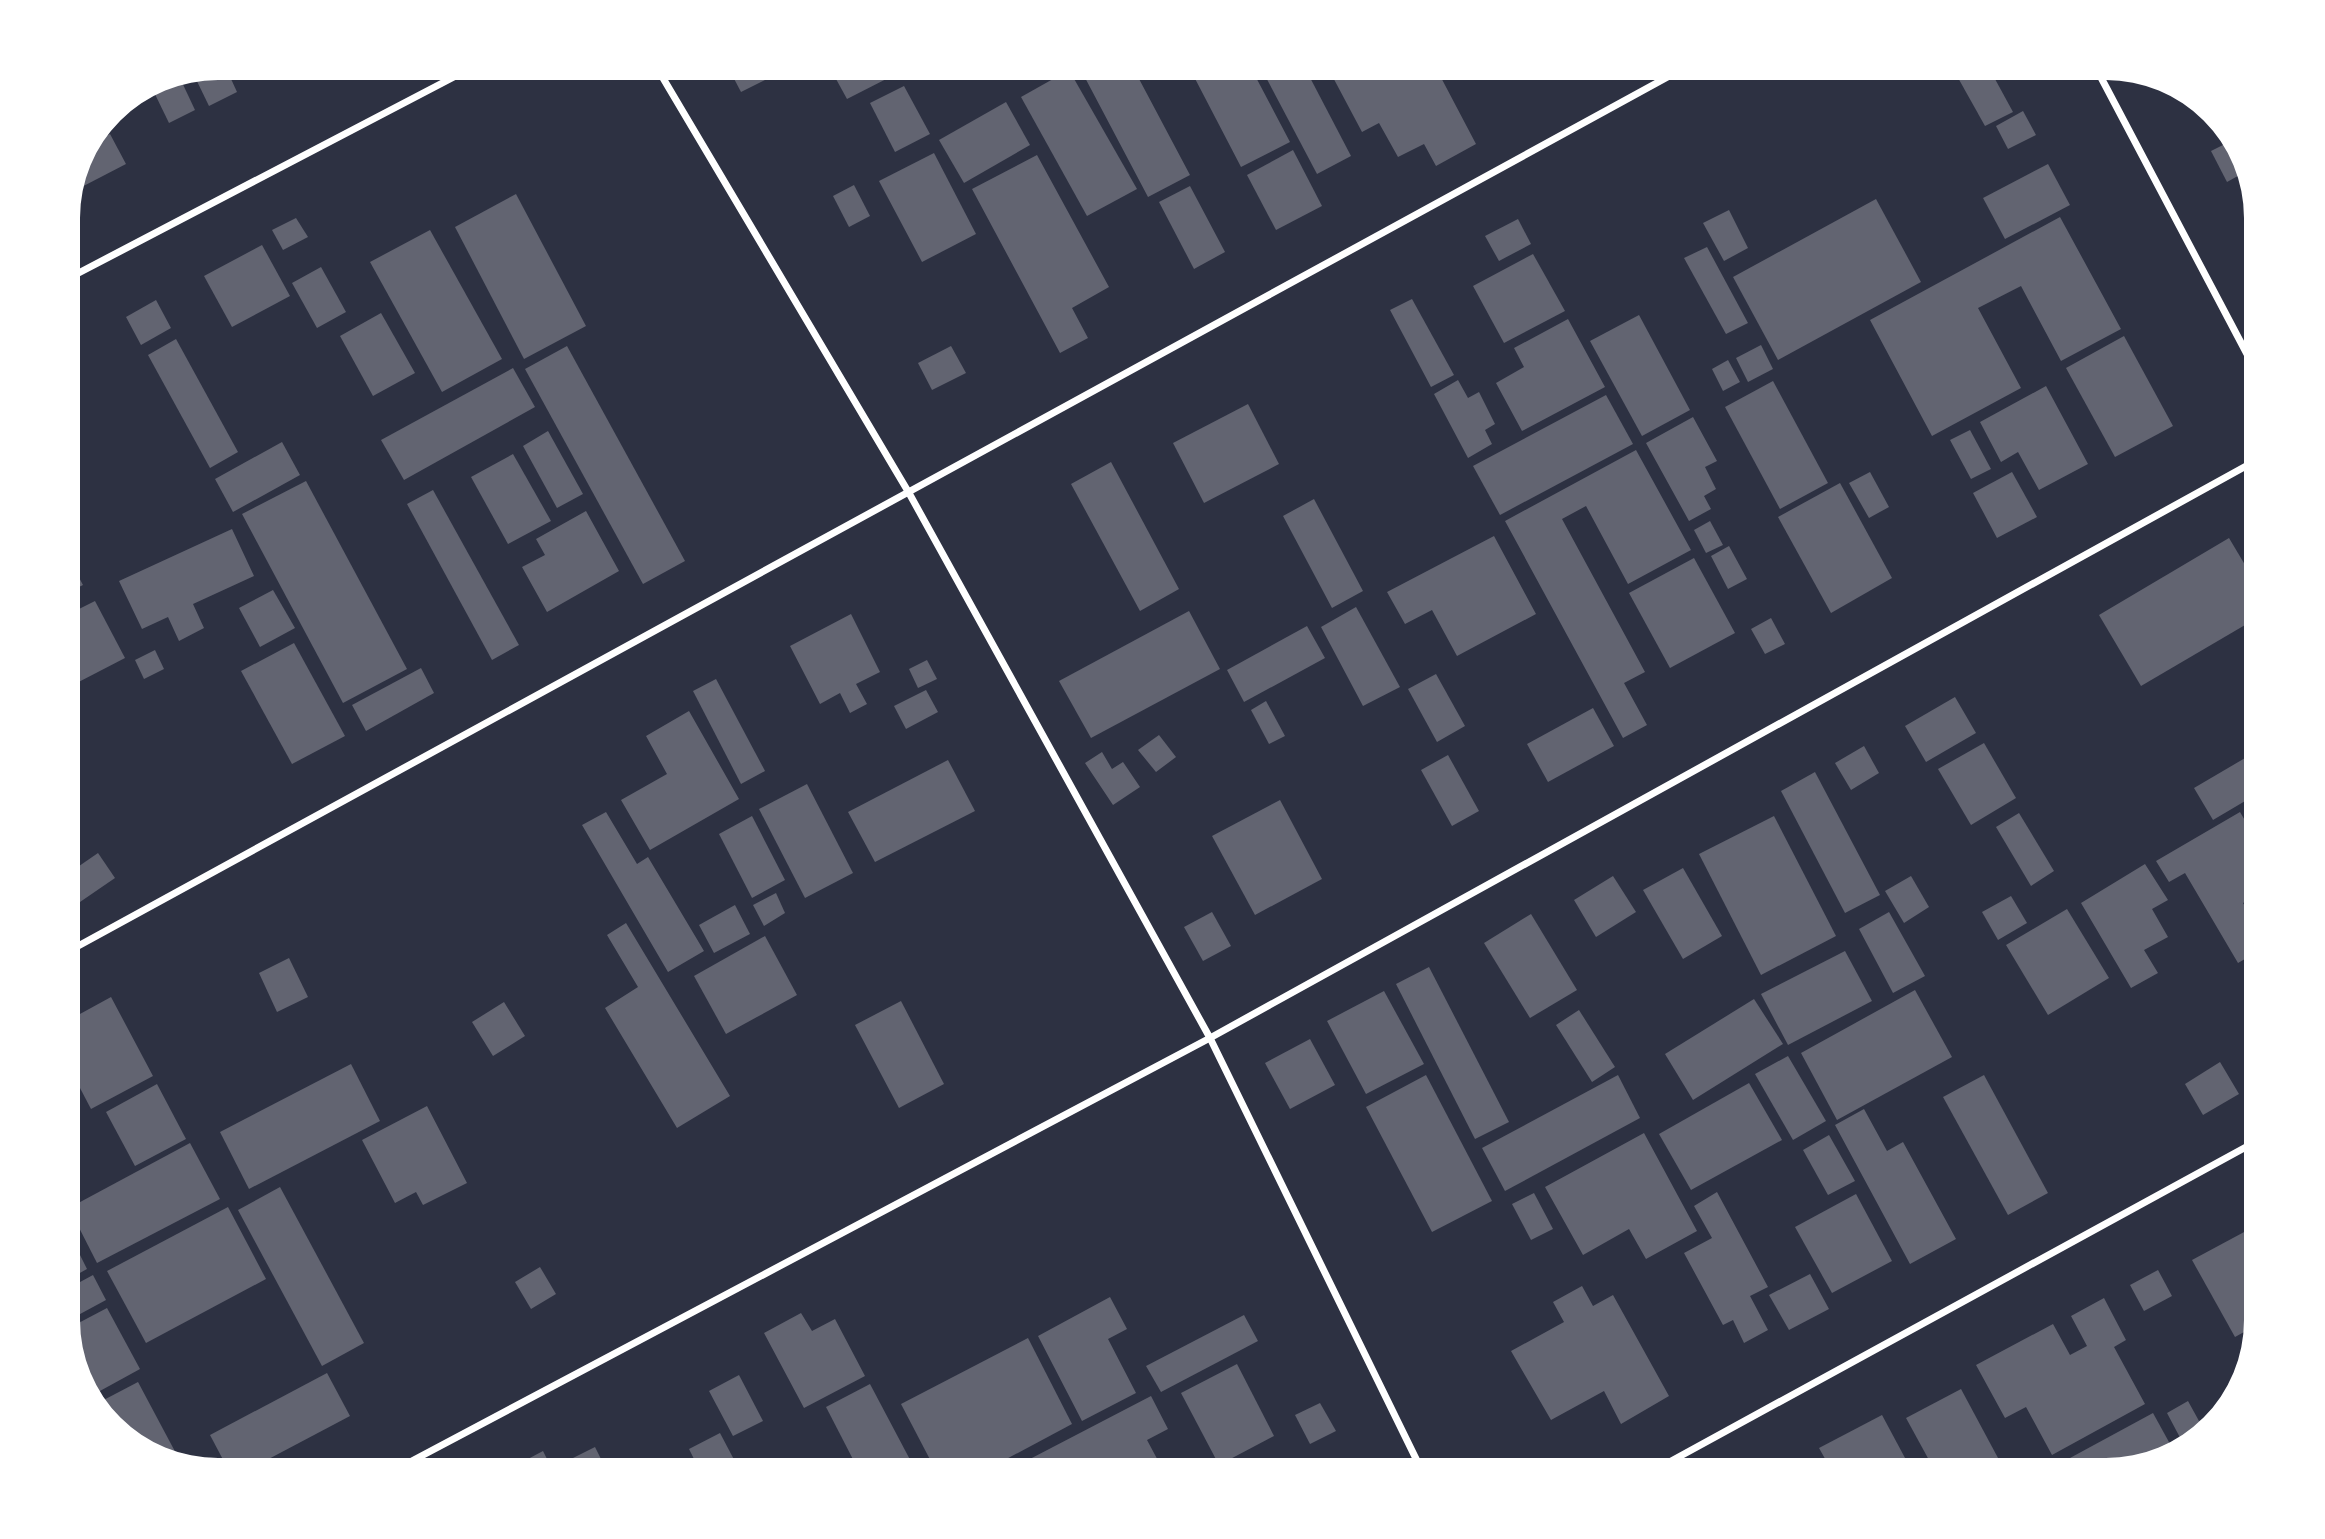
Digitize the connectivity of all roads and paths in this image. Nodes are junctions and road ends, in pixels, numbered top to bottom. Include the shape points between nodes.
1 (448, 80) edge
2 (664, 80) edge
3 (1662, 80) edge
4 (2101, 80) edge
5 (81, 272) edge
6 (2244, 349) edge
7 (2244, 467) edge
8 (909, 494) junction
9 (81, 944) edge
10 (1210, 1038) junction
11 (2244, 1148) edge
12 (418, 1458) edge
13 (1416, 1458) edge
14 (1677, 1458) edge

1 - 5 street
2 - 8 street
3 - 8 street
4 - 6 street
7 - 10 street
8 - 9 street
8 - 10 street
10 - 12 street
10 - 13 street
11 - 14 street

